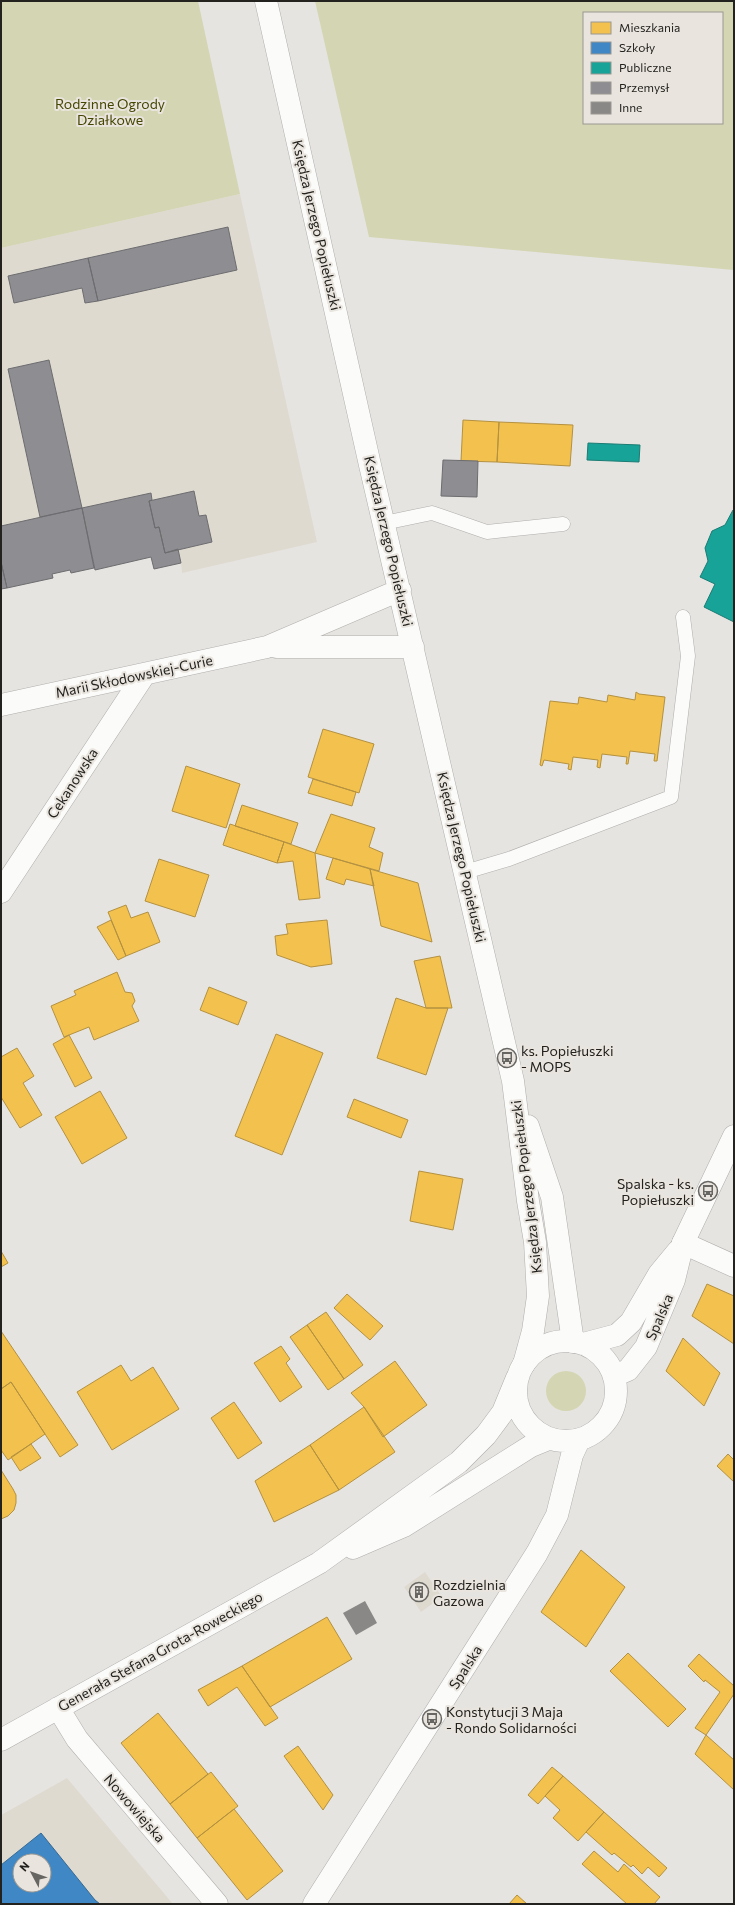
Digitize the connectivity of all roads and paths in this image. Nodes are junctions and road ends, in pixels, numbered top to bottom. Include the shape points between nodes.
1 (266, 1) edge
2 (384, 523) junction
3 (563, 524) dead end
4 (400, 590) junction
5 (683, 617) dead end
6 (267, 647) junction
7 (413, 647) junction
8 (144, 675) junction
9 (1, 705) edge
10 (465, 872) junction
11 (1, 892) edge
12 (513, 1081) junction
13 (734, 1136) edge
14 (683, 1243) junction
15 (734, 1266) edge
16 (578, 1343) junction
17 (520, 1371) junction
18 (614, 1376) junction
19 (548, 1439) junction
20 (579, 1440) junction
21 (319, 1563) junction
22 (58, 1708) junction
23 (1, 1740) edge
24 (217, 1904) edge
25 (314, 1904) edge

1 - 2 street, Księdza Jerzego Popiełuszki
2 - 3 lane via 432,513 487,532
2 - 4 street, Księdza Jerzego Popiełuszki
4 - 6 street, Marii Skłodowskiej-Curie
4 - 7 street, Księdza Jerzego Popiełuszki
5 - 10 lane via 688,656 671,797 509,859
6 - 7 street, Marii Skłodowskiej-Curie
6 - 8 street, Marii Skłodowskiej-Curie
7 - 10 street, Księdza Jerzego Popiełuszki
8 - 9 street, Marii Skłodowskiej-Curie
8 - 11 street, Cekanowska
10 - 12 street, Księdza Jerzego Popiełuszki
12 - 16 street, Księdza Jerzego Popiełuszki via 552,1197
12 - 17 street, Księdza Jerzego Popiełuszki via 535,1242 538,1296 533,1331
13 - 14 street, Spalska
14 - 15 street
14 - 16 street, Spalska via 660,1274 631,1322 616,1335
14 - 18 street, Spalska via 674,1280 646,1347 628,1370
16 - 17 street via 558,1341 545,1345 533,1353
16 - 18 street via 596,1351 607,1362
17 - 19 street via 515,1393 518,1408 525,1421
17 - 21 street, Generała Stefana Grota-Roweckiego via 503,1412 486,1436 459,1462
18 - 20 street via 616,1392 613,1408 605,1422 594,1433
19 - 20 street via 564,1442
19 - 21 street, Generała Stefana Grota-Roweckiego via 531,1446 404,1526
20 - 25 street, Spalska via 572,1455 557,1515 537,1553
21 - 22 street, Generała Stefana Grota-Roweckiego
22 - 23 street, Generała Stefana Grota-Roweckiego
22 - 24 street, Nowowiejska via 77,1739

